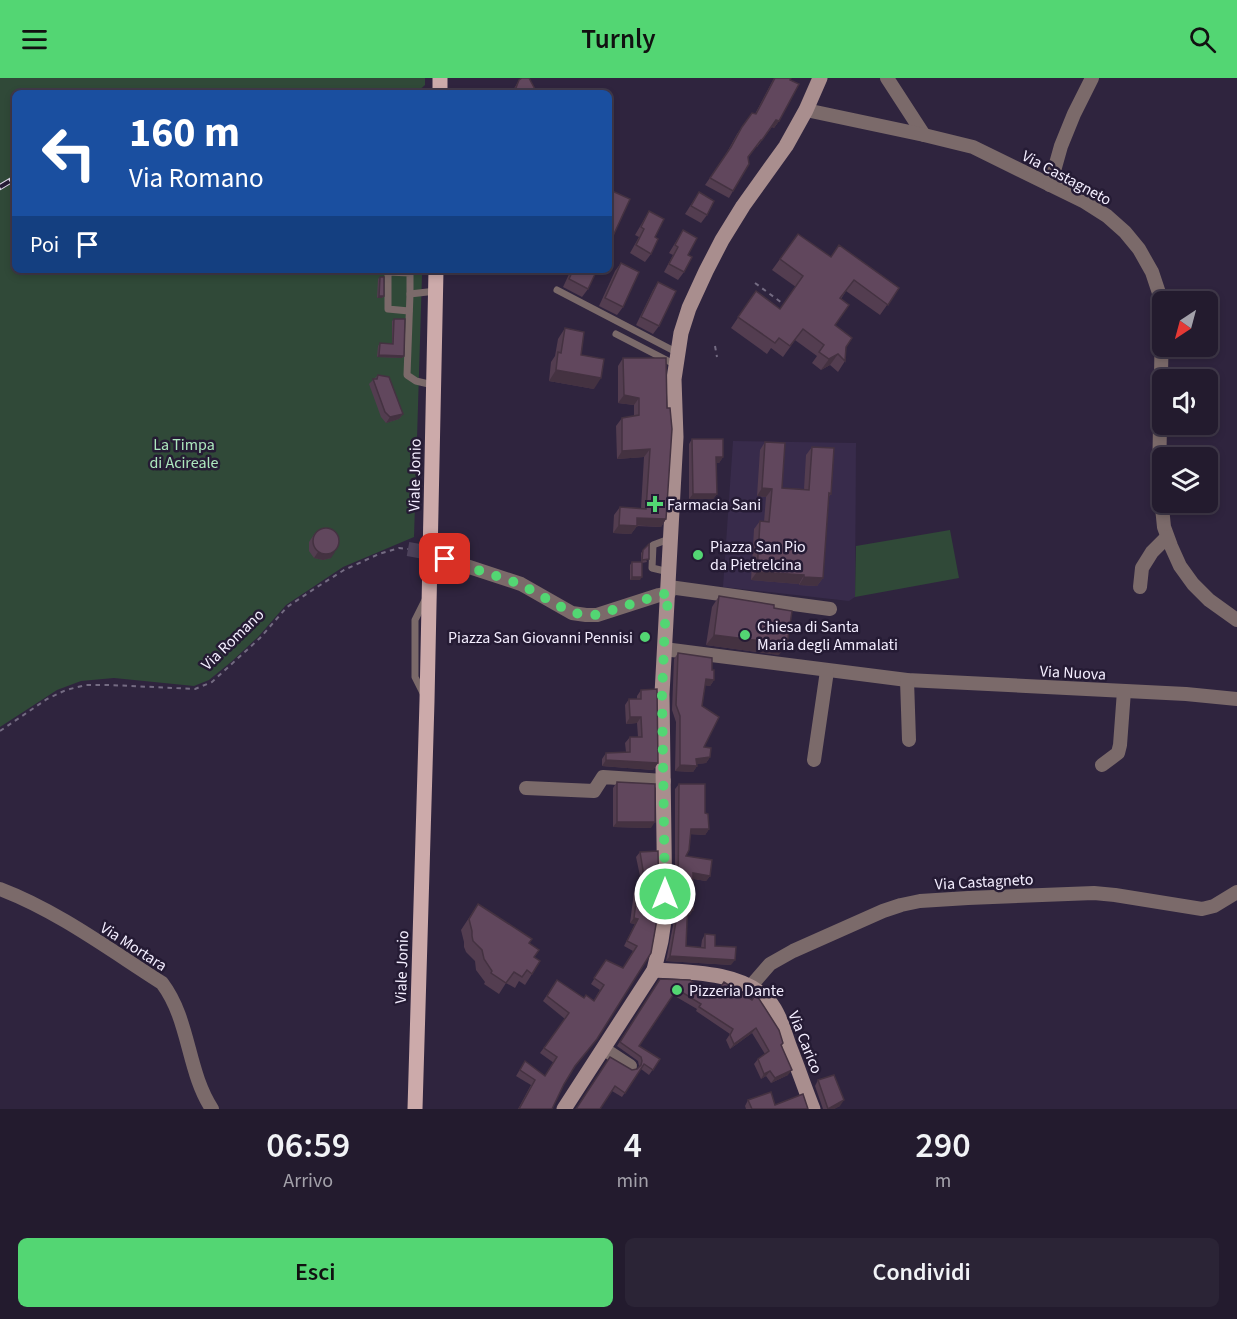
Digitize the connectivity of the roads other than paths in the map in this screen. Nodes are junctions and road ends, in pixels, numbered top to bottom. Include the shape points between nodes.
1 (818, 78) edge
2 (887, 78) edge
3 (1092, 78) edge
4 (806, 110) junction
5 (924, 135) junction
6 (1050, 185) junction
7 (388, 273) edge
8 (410, 273) edge
9 (436, 273) edge
10 (557, 290) dead end
11 (436, 291) junction
12 (410, 294) junction
13 (409, 311) junction
14 (616, 334) dead end
15 (677, 359) junction
16 (434, 385) junction
17 (1167, 537) junction
18 (443, 556) tunnel mouth
19 (669, 584) junction
20 (1140, 587) dead end
21 (830, 609) dead end
22 (1237, 620) edge
23 (664, 650) junction
24 (827, 671) junction
25 (906, 680) junction
26 (1124, 691) junction
27 (1237, 699) edge
28 (909, 740) dead end
29 (814, 760) dead end
30 (1102, 765) dead end
31 (664, 781) junction
32 (526, 788) dead end
33 (423, 826) junction
34 (0, 889) edge
35 (1237, 892) edge
36 (654, 970) junction
37 (750, 987) junction
38 (604, 1048) junction
39 (630, 1066) edge
40 (212, 1109) edge
41 (415, 1109) edge
42 (423, 1109) edge
43 (564, 1109) edge
44 (813, 1109) edge

1 - 4 street
2 - 5 street
3 - 6 street via 1061,146
4 - 5 street, Via Castagneto
4 - 15 street via 711,260 689,308
5 - 6 street, Via Castagneto via 973,147
6 - 17 street, Via Castagneto via 1085,202 1125,232 1152,272 1160,296 1159,477
7 - 13 lane via 388,309
8 - 12 lane
9 - 11 main road, Viale Jonio
10 - 15 lane
11 - 12 lane
11 - 16 main road, Viale Jonio
12 - 13 lane
13 - 16 lane via 407,375
14 - 15 lane
15 - 19 street
16 - 33 main road, Viale Jonio
17 - 20 street via 1142,568
17 - 22 street, Via Castagneto via 1193,584
18 - 19 street via 520,584 572,613 586,615 659,595
19 - 21 street
19 - 23 street
23 - 24 street, Via Nuova
23 - 31 street
24 - 25 street, Via Nuova
24 - 29 street
25 - 26 street, Via Nuova
25 - 28 street
26 - 27 street, Via Nuova
26 - 30 street via 1118,753
31 - 32 street via 603,777 594,791
31 - 36 street via 665,914
33 - 41 main road, Viale Jonio
33 - 42 main road, Viale Jonio
34 - 40 street, Via Mortara via 60,918 162,983 172,996 204,1097
35 - 37 street, Via Castagneto via 1202,909 1094,893 920,901 883,911 793,951 770,964
36 - 37 street, Via Carico via 717,976
36 - 38 street
37 - 44 street, Via Carico via 768,1001 779,1017
38 - 39 street
38 - 43 street

